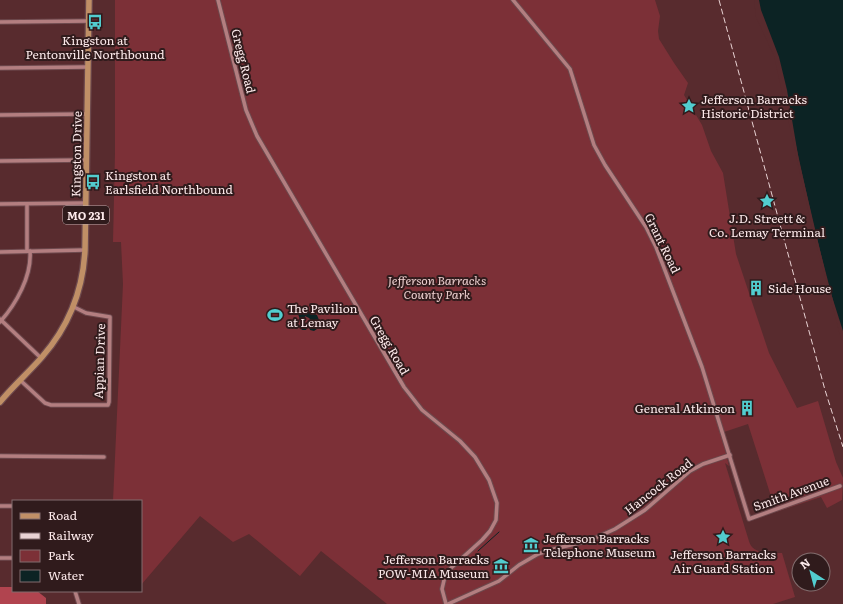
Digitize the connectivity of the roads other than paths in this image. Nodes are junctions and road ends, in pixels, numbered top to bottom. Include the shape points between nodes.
1 (89, 0) edge
2 (218, 0) edge
3 (513, 0) edge
4 (89, 20) junction
5 (0, 22) edge
6 (88, 67) junction
7 (0, 68) edge
8 (87, 114) junction
9 (0, 115) edge
10 (87, 160) junction
11 (0, 161) edge
12 (86, 203) junction
13 (0, 204) edge
14 (27, 204) junction
15 (85, 250) junction
16 (29, 251) junction
17 (0, 252) edge
18 (74, 307) junction
19 (1, 320) edge
20 (41, 358) junction
21 (20, 380) junction
22 (0, 402) edge
23 (730, 455) junction
24 (0, 456) edge
25 (104, 457) dead end
26 (840, 486) dead end
27 (0, 506) edge
28 (12, 506) edge
29 (749, 519) joint
30 (0, 558) edge
31 (12, 558) edge
32 (75, 592) edge
33 (79, 604) edge
34 (447, 604) edge

1 - 4 main road, Kingston Drive / MO 231
2 - 34 street, Gregg Road via 246,110 257,136 404,387 422,410 469,450 482,467 493,490 497,508 494,524 486,536 445,576 442,589
3 - 23 street, Grant Road via 570,69 597,151 654,241 696,348
4 - 5 street
4 - 6 main road, Kingston Drive / MO 231
6 - 7 street
6 - 8 main road, Kingston Drive / MO 231
8 - 9 street
8 - 10 main road, Kingston Drive / MO 231
10 - 11 street
10 - 12 main road, Kingston Drive / MO 231
12 - 14 street
12 - 15 main road, Kingston Drive / MO 231
13 - 14 street
14 - 16 street
15 - 16 street
15 - 18 main road, Kingston Drive / MO 231 via 82,277
16 - 17 street
16 - 19 street via 31,256 19,296
18 - 20 main road, Kingston Drive / MO 231 via 61,332
18 - 21 street, Appian Drive via 86,313 110,317 108,405 51,405 45,403
19 - 20 street
20 - 21 main road, Kingston Drive / MO 231
21 - 22 main road, Kingston Drive / MO 231
23 - 29 street, Grant Road
23 - 34 street, Hancock Road via 703,464 690,472 645,510 619,527 591,540 538,554 499,581
24 - 25 street
26 - 29 street, Smith Avenue
27 - 28 street
30 - 31 street
32 - 33 street

